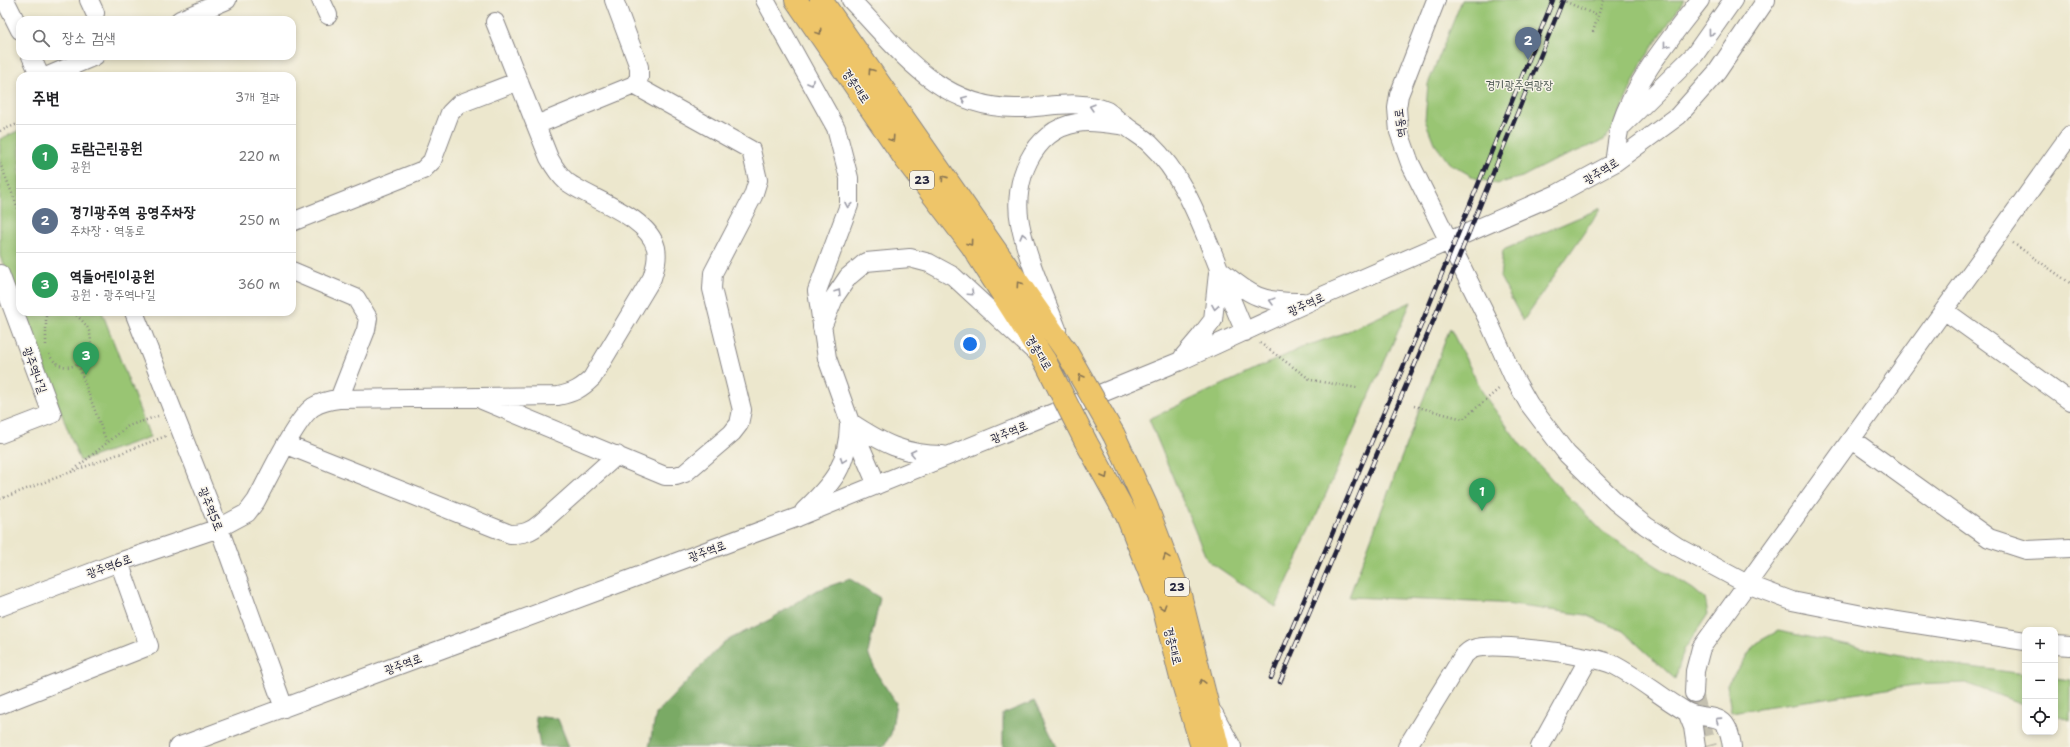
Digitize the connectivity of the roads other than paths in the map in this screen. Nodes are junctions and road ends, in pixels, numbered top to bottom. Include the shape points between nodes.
1 (5, 0) edge
2 (614, 0) edge
3 (765, 0) edge
4 (796, 0) edge
5 (821, 0) edge
6 (851, 0) edge
7 (1436, 0) edge
8 (1700, 0) edge
9 (1733, 0) edge
10 (1766, 0) edge
11 (219, 2) edge
12 (189, 16) edge
13 (16, 22) edge
14 (495, 22) dead end
15 (33, 60) edge
16 (86, 60) edge
17 (38, 72) edge
18 (57, 72) edge
19 (519, 81) junction
20 (634, 85) junction
21 (536, 125) junction
22 (1125, 126) junction
23 (1620, 128) junction
24 (2070, 135) edge
25 (1614, 163) junction
26 (296, 220) edge
27 (1450, 242) junction
28 (1218, 268) junction
29 (296, 273) edge
30 (0, 274) edge
31 (1311, 301) junction
32 (1945, 311) junction
33 (139, 316) edge
34 (822, 328) junction
35 (1245, 332) junction
36 (1066, 351) junction
37 (1045, 361) junction
38 (1178, 362) junction
39 (474, 397) junction
40 (339, 399) junction
41 (2070, 401) edge
42 (850, 422) junction
43 (0, 434) edge
44 (1851, 439) junction
45 (287, 445) junction
46 (617, 455) junction
47 (952, 455) junction
48 (877, 485) junction
49 (798, 518) junction
50 (219, 528) junction
51 (2070, 548) edge
52 (119, 562) junction
53 (1747, 584) junction
54 (0, 606) edge
55 (2022, 640) edge
56 (2058, 644) edge
57 (2070, 646) edge
58 (1589, 658) junction
59 (1694, 692) tunnel mouth
60 (1208, 703) junction
61 (0, 705) edge
62 (284, 708) junction
63 (1687, 712) junction
64 (178, 747) edge
65 (1202, 747) edge
66 (1218, 747) edge
67 (1232, 747) edge
68 (1407, 747) edge
69 (1540, 747) edge
70 (1696, 747) edge
71 (1732, 747) edge

1 - 13 street
2 - 20 street via 639,67 639,78
3 -> 34 street via 836,128 849,178 849,205 817,291
4 -> 37 main road, 경충대로 / 23 via 906,160 972,246
36 -> 5 main road, 경충대로 / 23
22 -> 6 street via 1107,112 1085,106 993,108 965,100 940,87 917,69
7 - 27 street, 역동로 via 1399,95 1398,120 1399,132 1410,163
8 -> 23 street via 1647,68 1630,100
9 -> 23 street via 1696,54
10 - 25 street, 광주역로 via 1735,48 1698,95 1678,116
11 - 12 street
14 - 19 street, 광주역6로
15 - 17 street
16 - 18 street
19 - 21 street, 광주역6로
19 - 26 street via 459,104 450,113 432,161 423,170
20 - 21 street
20 - 46 street via 752,150 758,180 753,196 713,274 712,289 742,410 739,424 696,465 676,476 664,476
21 - 39 street, 광주역6로 via 557,172 567,182 637,223 649,234 656,248 657,263 652,278 592,378 582,388 558,396
22 - 28 street via 1150,144 1169,166 1186,192
36 -> 22 street via 1029,258 1019,222 1018,196 1022,174 1034,151 1051,133 1076,123
23 - 25 street
24 - 32 street
25 - 27 street, 광주역로 via 1557,194
27 - 31 street, 광주역로
27 - 53 street, 역동로 via 1513,376 1529,404 1567,454 1616,502 1646,526 1678,547
31 -> 28 street via 1278,303 1261,298 1245,291
28 - 35 street
28 -> 38 street via 1213,320
29 - 40 street via 356,298 368,318 366,330
30 - 43 street, 광주역나길 via 52,414
31 - 35 street, 광주역로
32 - 41 street
32 - 44 street
33 - 50 street, 광주역5로 via 172,411
34 -> 37 street via 835,296 848,277 866,262 910,258 928,263 953,276
34 - 42 street via 827,358
35 - 38 street, 광주역로
60 -> 36 main road, 경충대로 / 23, bridge via 1180,595 1146,505 1114,435
37 -> 65 main road, 경충대로 / 23, bridge via 1127,516 1163,606
38 - 47 street, 광주역로
39 - 40 street, 광주역6로
39 - 46 street
40 - 45 street, 광주역6로 via 325,401 313,407 302,418
47 -> 42 street via 924,455 902,451 879,441
42 - 48 street
42 -> 49 street via 849,443 831,484
44 - 51 street via 1989,538 2026,550
44 - 53 street
45 - 46 street via 510,534 532,530
45 - 50 street, 광주역6로 via 247,513
47 - 48 street, 광주역로
48 - 49 street, 광주역로
49 - 62 street, 광주역로
50 - 52 street, 광주역6로
50 - 62 street, 광주역5로
52 - 54 street, 광주역6로
52 - 61 street via 149,646
53 - 55 street, 역동로 via 1792,601 1878,618
53 - 59 street via 1701,648 1695,672
56 - 57 street
58 - 63 street via 1612,664
58 - 68 street via 1560,652 1510,648 1472,649 1459,662
58 - 69 street
60 - 66 main road, 경충대로 / 23
60 - 67 street
62 - 64 street, 광주역로
63 - 70 street via 1693,727
71 -> 63 street via 1727,727 1720,720 1712,716

